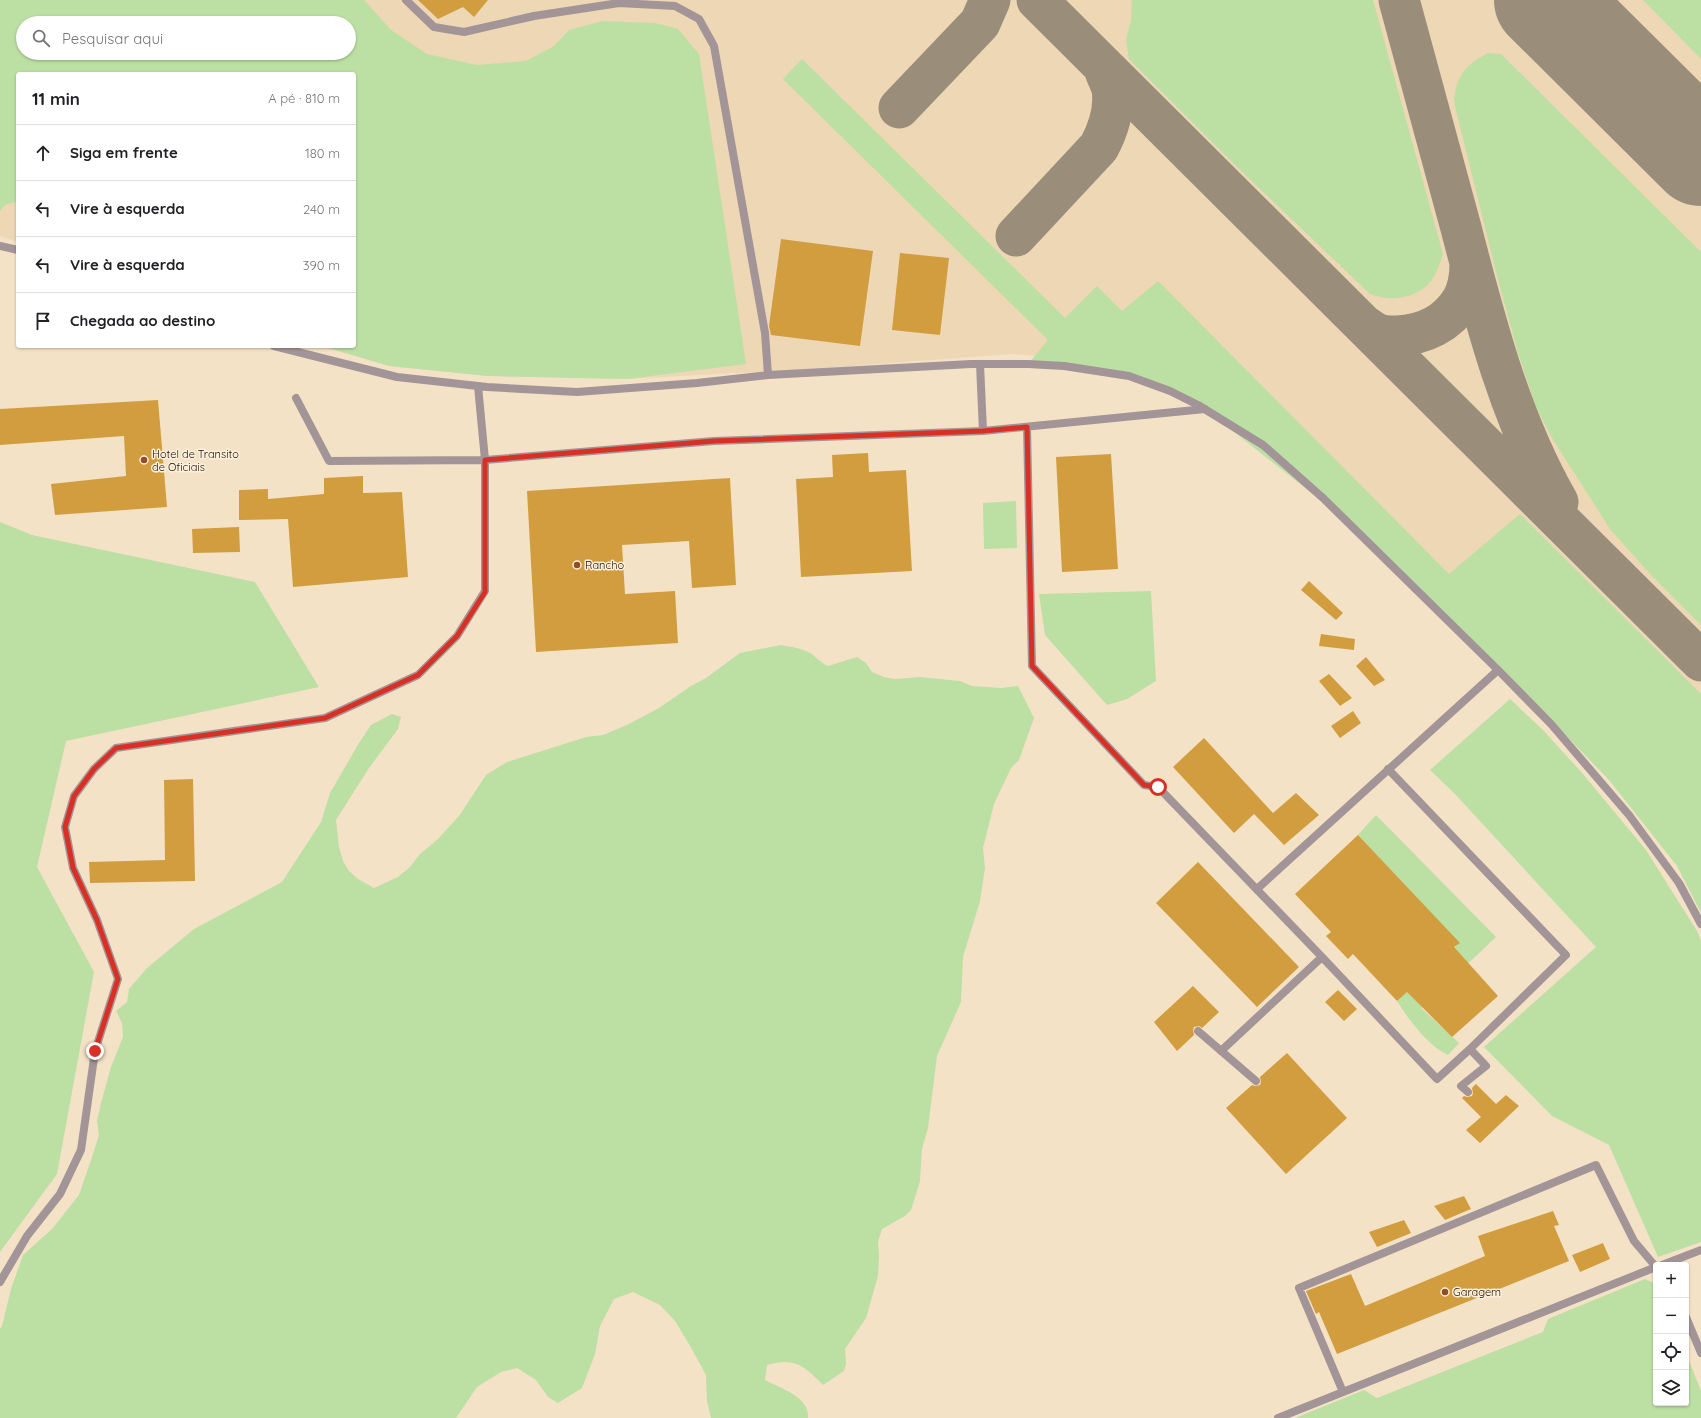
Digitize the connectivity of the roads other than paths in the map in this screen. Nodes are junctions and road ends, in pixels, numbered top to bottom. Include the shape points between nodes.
1 (406, 0) edge
2 (0, 246) edge
3 (16, 250) edge
4 (282, 348) edge
5 (980, 364) junction
6 (768, 375) junction
7 (478, 386) junction
8 (296, 398) dead end
9 (1205, 409) junction
10 (1027, 427) junction
11 (983, 431) junction
12 (485, 460) junction
13 (1498, 670) junction
14 (1388, 769) junction
15 (1257, 889) junction
16 (1701, 924) edge
17 (1322, 957) junction
18 (1198, 1031) dead end
19 (1470, 1049) junction
20 (1221, 1051) junction
21 (1256, 1081) dead end
22 (1468, 1092) dead end
23 (1701, 1250) edge
24 (1670, 1262) edge
25 (1653, 1263) edge
26 (1653, 1268) edge
27 (0, 1282) edge
28 (1689, 1324) edge
29 (1701, 1353) edge
30 (1343, 1392) junction
31 (1278, 1418) edge

1 - 6 lane via 434,27 464,32 534,16 619,3 675,6 699,19 714,46 765,333
2 - 3 lane
4 - 7 lane via 397,377
5 - 6 lane
5 - 9 lane via 1064,366 1129,376 1170,391
5 - 11 lane
6 - 7 lane via 576,392
7 - 12 lane
8 - 12 lane via 329,461
9 - 10 lane
9 - 13 lane via 1264,445 1323,498
10 - 11 lane
10 - 15 lane via 1032,666 1144,785 1158,787
11 - 12 lane via 714,441
12 - 27 lane via 485,592 457,636 418,675 325,718 116,748 94,769 74,796 65,827 73,868 97,920 118,979 95,1051 81,1150 60,1194 27,1236
13 - 14 lane
13 - 16 lane via 1551,724 1629,815 1679,882
14 - 15 lane
14 - 19 lane via 1566,955
15 - 17 lane
17 - 19 lane via 1437,1079
17 - 20 lane
18 - 20 lane
19 - 22 lane via 1486,1066 1461,1086
20 - 21 lane
23 - 24 lane
25 - 30 lane via 1634,1241 1596,1165 1299,1288
26 - 30 lane
28 - 29 lane
30 - 31 lane

